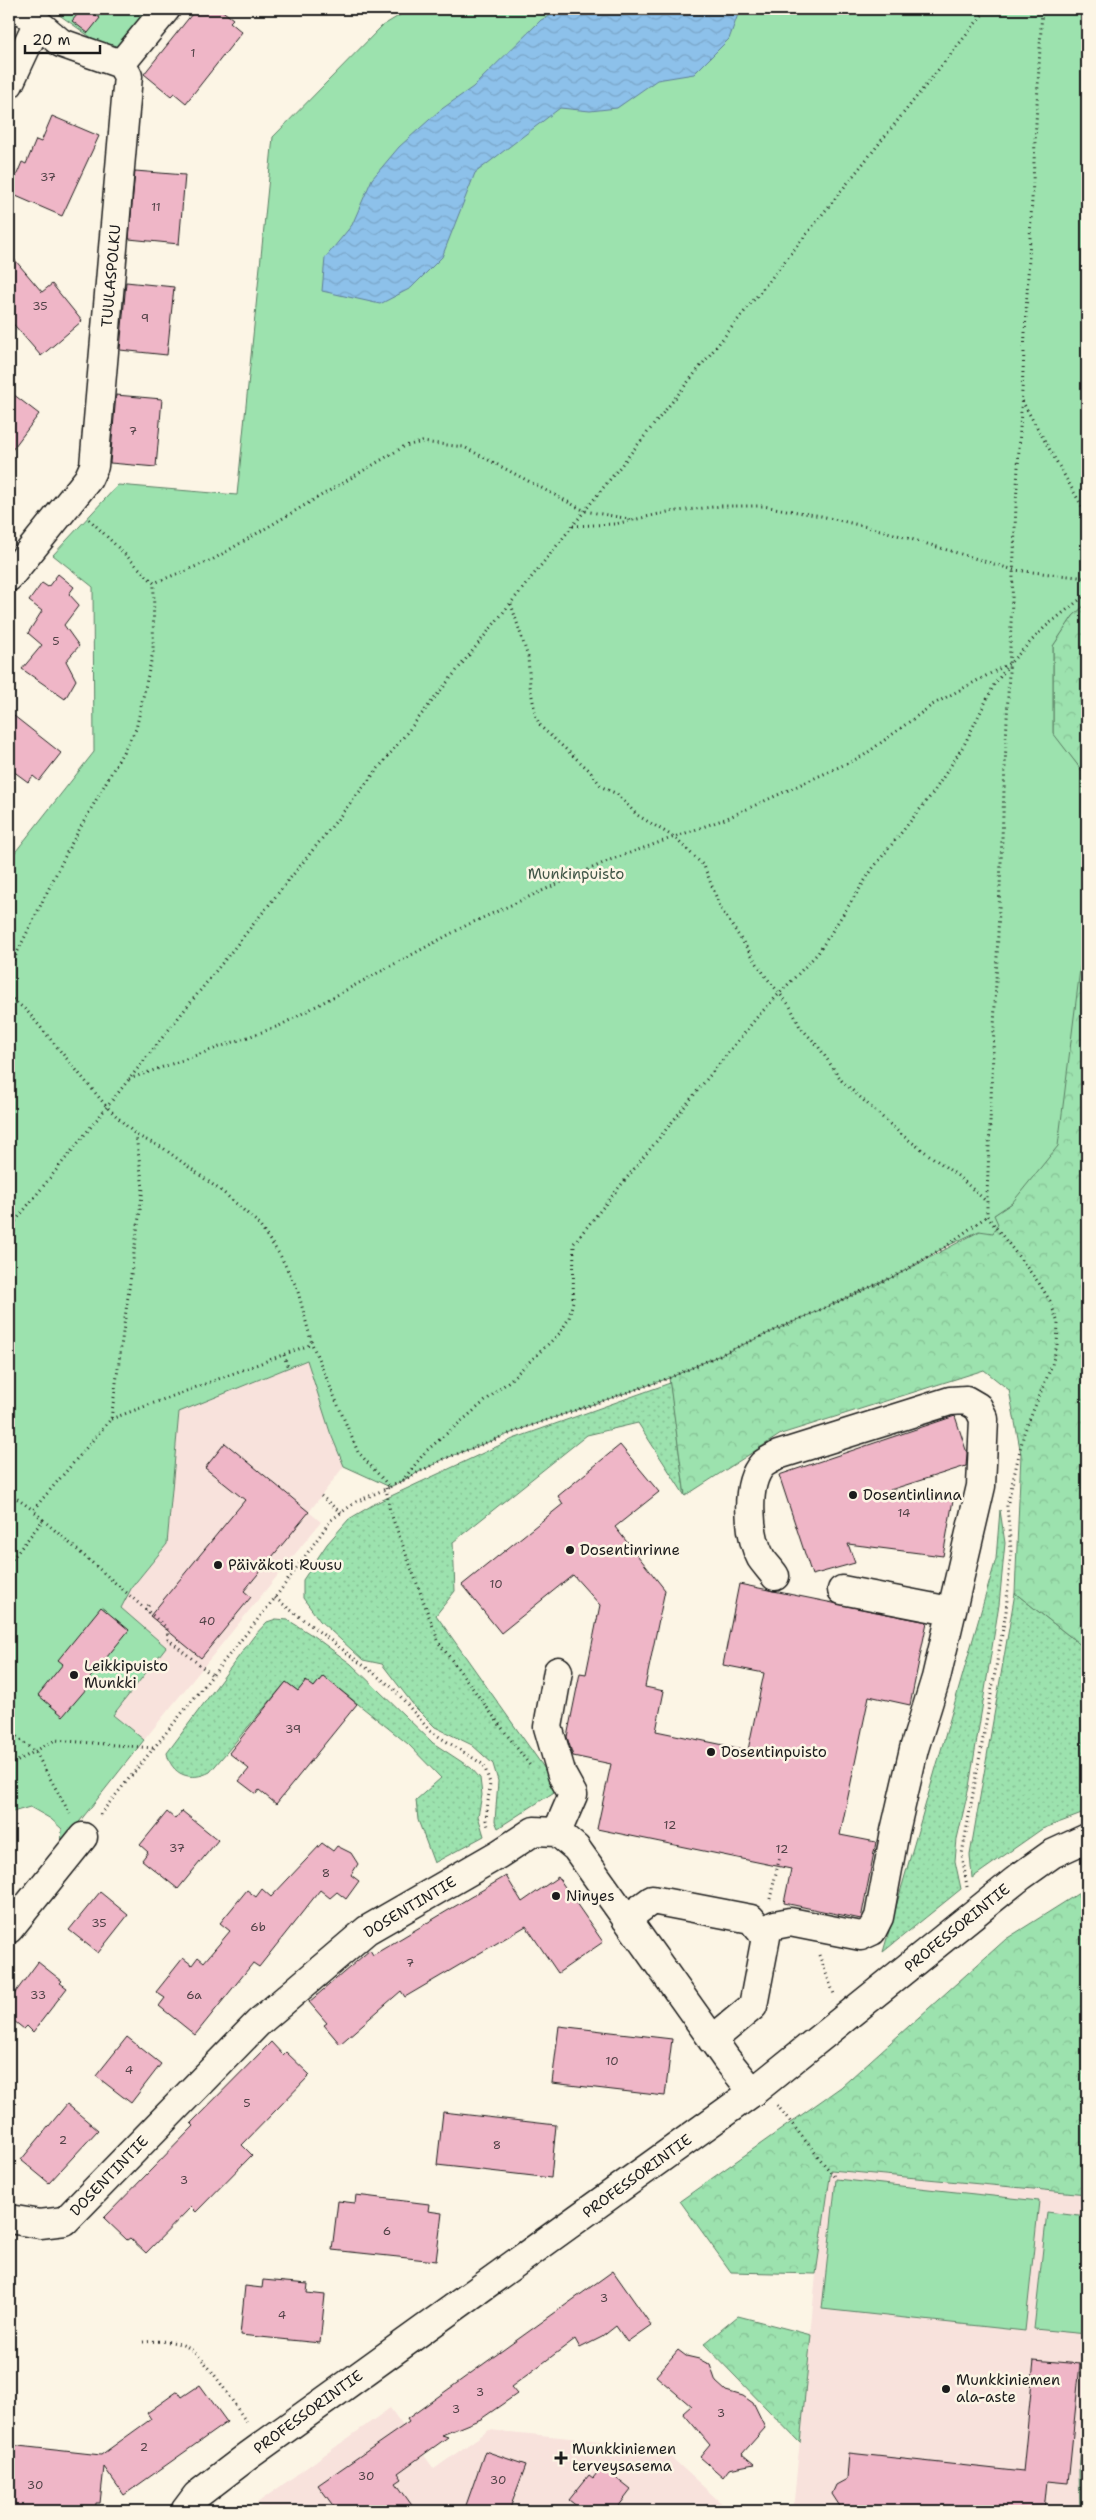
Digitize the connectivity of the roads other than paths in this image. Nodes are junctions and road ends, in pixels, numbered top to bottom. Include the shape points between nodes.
1 (166, 9) edge
2 (29, 16) edge
3 (121, 64) junction
4 (9, 84) edge
5 (10, 573) edge
6 (775, 1576) dead end
7 (842, 1590) dead end
8 (950, 1611) junction
9 (558, 1671) dead end
10 (557, 1832) junction
11 (82, 1837) road end
12 (1087, 1838) edge
13 (626, 1919) junction
14 (9, 1929) edge
15 (762, 1932) junction
16 (712, 2040) junction
17 (753, 2092) junction
18 (9, 2219) edge
19 (185, 2511) edge

1 - 3 street
2 - 3 street via 61,43
2 - 4 street
3 - 5 street, TUULASPOLKU via 128,76 94,466 71,501
6 - 8 street via 760,1557 749,1504 754,1480 762,1465 778,1455 950,1401 966,1400 978,1407 984,1419 983,1467
7 - 8 street
8 - 15 street via 936,1678 914,1749 879,1917 872,1931 861,1936 790,1922
9 - 10 street via 548,1727 562,1775 573,1795
10 - 13 street via 576,1848
10 - 18 street, DOSENTINTIE via 534,1831 367,1930 258,2023 65,2221 40,2224
11 - 14 street
12 - 17 street, PROFESSORINTIE via 1052,1854 1021,1876
13 - 15 street via 652,1900 751,1919
13 - 16 street
15 - 16 street via 766,1937 753,2006
16 - 17 street
17 - 19 street, PROFESSORINTIE via 248,2456 197,2495

